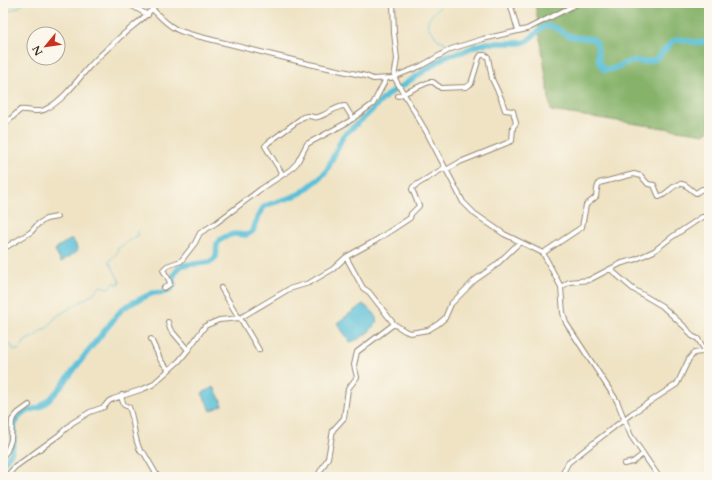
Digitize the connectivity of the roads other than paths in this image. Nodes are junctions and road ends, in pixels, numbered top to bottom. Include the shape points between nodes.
1 (127, 3) edge
2 (145, 3) edge
3 (157, 3) edge
4 (393, 3) edge
5 (510, 3) edge
6 (579, 3) edge
7 (153, 9) junction
8 (148, 14) junction
9 (518, 31) junction
10 (394, 77) junction
11 (386, 78) junction
12 (402, 91) junction
13 (398, 96) dead end
14 (353, 119) junction
15 (3, 126) edge
16 (445, 169) junction
17 (279, 176) junction
18 (709, 190) edge
19 (709, 216) edge
20 (57, 217) dead end
21 (520, 242) junction
22 (3, 249) edge
23 (543, 253) junction
24 (346, 257) junction
25 (610, 269) junction
26 (562, 287) junction
27 (164, 288) dead end
28 (221, 288) dead end
29 (239, 318) junction
30 (168, 322) dead end
31 (394, 324) junction
32 (151, 339) dead end
33 (188, 350) junction
34 (259, 350) dead end
35 (708, 352) edge
36 (169, 370) junction
37 (122, 395) junction
38 (29, 405) dead end
39 (624, 419) junction
40 (643, 454) junction
41 (3, 456) edge
42 (624, 464) dead end
43 (4, 477) edge
44 (158, 477) edge
45 (316, 477) edge
46 (560, 477) edge
47 (659, 477) edge

1 - 8 street
2 - 7 street
3 - 7 street
4 - 10 street via 397,59
5 - 9 street
6 - 9 street
7 - 8 street
7 - 11 street via 174,28 219,43 373,79
8 - 15 street via 118,38 77,82 50,106 34,112 20,110
9 - 10 street via 451,49 422,66
10 - 11 street
10 - 12 street
11 - 14 street via 373,104
12 - 13 street
12 - 16 street
12 - 16 street via 429,82 441,88 466,87 471,84 481,55 488,57 492,79 505,110 513,111 515,118 512,141
14 - 17 street via 307,144 297,163
14 - 17 street via 345,106 342,106 318,118 309,115 303,117 268,142 265,146 281,172
16 - 21 street via 463,202 475,214
16 - 24 street via 413,187 419,206 410,218 375,242
17 - 27 street via 200,233 181,261 163,270 170,284
18 - 23 street via 702,189 696,193 681,183 659,197 654,185 648,184 641,176 634,174 599,183 596,197 586,204 582,227
19 - 25 street via 702,217 654,251
20 - 22 street via 46,219 31,232
21 - 23 street
21 - 31 street via 475,280 451,304 445,318 438,324 428,330 410,332
23 - 26 street
24 - 29 street via 333,269 289,289
24 - 31 street via 362,288 369,292
25 - 26 street via 589,280 569,282
25 - 35 street via 633,289 662,306 698,339
26 - 39 street via 566,323 617,401
28 - 29 street
29 - 33 street via 219,320 205,326
29 - 34 street
30 - 33 street via 170,329
31 - 45 street via 357,352 354,365 357,377 348,389 344,418 333,430 328,458
32 - 36 street via 161,361
33 - 36 street
35 - 39 street via 694,353 676,384
36 - 37 street via 143,390
37 - 43 street via 72,423
37 - 44 street via 124,405 129,407 138,446
38 - 41 street via 14,416 11,440
39 - 40 street
39 - 46 street via 568,463
40 - 42 street via 633,462
40 - 47 street

